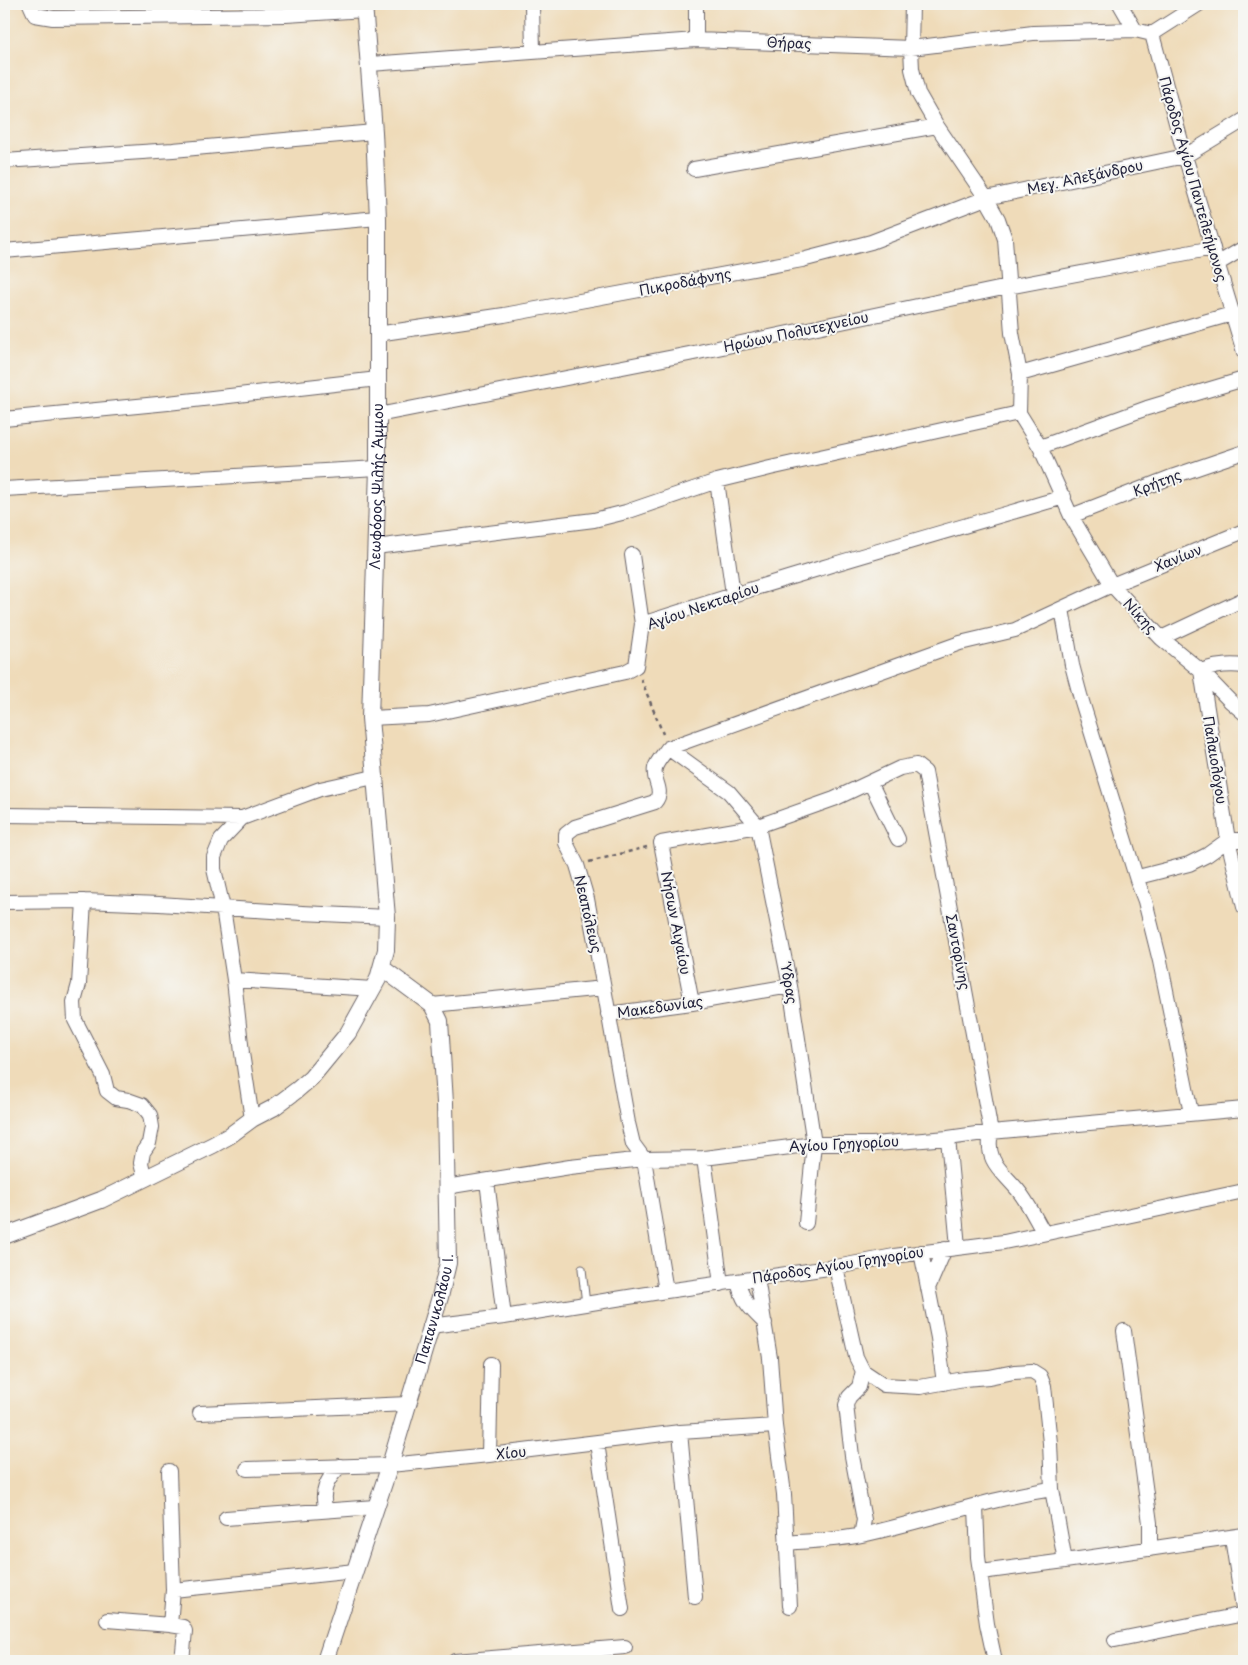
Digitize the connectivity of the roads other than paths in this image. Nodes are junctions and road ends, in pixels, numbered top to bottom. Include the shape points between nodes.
1 (30, 4) edge
2 (532, 4) edge
3 (696, 4) edge
4 (912, 4) edge
5 (1120, 4) edge
6 (1199, 4) edge
7 (364, 7) edge
8 (1135, 30) junction
9 (1152, 34) junction
10 (696, 40) junction
11 (911, 48) junction
12 (533, 52) junction
13 (370, 64) junction
14 (1244, 120) edge
15 (936, 126) junction
16 (374, 132) junction
17 (1185, 156) junction
18 (4, 161) edge
19 (694, 169) dead end
20 (986, 198) junction
21 (378, 218) junction
22 (1214, 248) junction
23 (1244, 248) edge
24 (4, 251) edge
25 (1218, 264) junction
26 (1008, 287) junction
27 (1232, 314) junction
28 (377, 334) junction
29 (1244, 352) edge
30 (1020, 374) junction
31 (378, 379) junction
32 (1244, 379) edge
33 (1019, 413) junction
34 (378, 415) junction
35 (4, 419) edge
36 (1040, 446) junction
37 (1244, 452) edge
38 (378, 468) junction
39 (718, 481) junction
40 (4, 489) edge
41 (1064, 498) junction
42 (1071, 516) junction
43 (1244, 531) edge
44 (375, 547) junction
45 (632, 555) dead end
46 (1112, 586) junction
47 (733, 594) junction
48 (1244, 599) edge
49 (1062, 608) junction
50 (642, 624) junction
51 (1161, 638) junction
52 (1244, 666) edge
53 (1201, 671) junction
54 (1244, 713) edge
55 (370, 718) junction
56 (668, 748) junction
57 (374, 777) junction
58 (870, 782) junction
59 (4, 814) edge
60 (242, 818) junction
61 (758, 826) junction
62 (898, 839) dead end
63 (1228, 840) junction
64 (1244, 840) edge
65 (1136, 880) junction
66 (84, 901) junction
67 (4, 902) edge
68 (1244, 907) edge
69 (223, 908) junction
70 (387, 917) junction
71 (382, 968) junction
72 (234, 980) junction
73 (790, 986) junction
74 (604, 988) junction
75 (373, 989) junction
76 (692, 1003) junction
77 (432, 1005) junction
78 (608, 1014) junction
79 (1244, 1109) edge
80 (1191, 1113) junction
81 (252, 1119) junction
82 (991, 1132) junction
83 (948, 1138) junction
84 (814, 1144) junction
85 (704, 1158) junction
86 (644, 1159) junction
87 (144, 1179) junction
88 (487, 1181) junction
89 (446, 1187) junction
90 (1244, 1191) edge
91 (806, 1223) dead end
92 (1044, 1233) junction
93 (4, 1236) edge
94 (951, 1248) junction
95 (921, 1252) junction
96 (836, 1267) junction
97 (582, 1269) dead end
98 (757, 1278) junction
99 (738, 1281) junction
100 (722, 1284) junction
101 (928, 1288) junction
102 (666, 1291) junction
103 (586, 1304) junction
104 (504, 1317) junction
105 (765, 1323) junction
106 (430, 1326) junction
107 (1124, 1331) dead end
108 (491, 1364) dead end
109 (863, 1371) junction
110 (944, 1382) junction
111 (408, 1404) junction
112 (200, 1413) dead end
113 (775, 1426) junction
114 (680, 1432) junction
115 (597, 1443) junction
116 (489, 1455) junction
117 (390, 1465) junction
118 (340, 1466) junction
119 (246, 1469) dead end
120 (169, 1470) dead end
121 (1052, 1489) junction
122 (375, 1507) junction
123 (976, 1507) junction
124 (326, 1510) junction
125 (226, 1518) dead end
126 (861, 1535) junction
127 (1238, 1536) edge
128 (786, 1543) junction
129 (1150, 1549) junction
130 (1065, 1561) junction
131 (355, 1571) junction
132 (981, 1572) junction
133 (173, 1590) junction
134 (695, 1597) dead end
135 (790, 1606) dead end
136 (622, 1609) dead end
137 (1244, 1614) edge
138 (107, 1620) dead end
139 (170, 1624) junction
140 (1115, 1640) dead end
141 (625, 1647) dead end
142 (182, 1661) edge
143 (324, 1661) edge
144 (456, 1661) edge
145 (995, 1661) edge

1 - 7 street via 35,15 53,18 277,15
2 - 12 street
3 - 10 street
4 - 11 street
5 - 8 street
6 - 9 street
7 - 13 street, Λεωφόρος Ψιλής Άμμου
8 - 9 street, Θήρας
8 - 11 street, Θήρας via 1033,34
9 - 17 street, Πάροδος Αγίου Παντελεήμονος
10 - 11 street, Θήρας
10 - 12 street, Θήρας
11 - 15 street via 918,93
12 - 13 street, Θήρας
13 - 16 street, Λεωφόρος Ψιλής Άμμου
14 - 17 street, Μεγ. Αλεξάνδρου
15 - 19 street
15 - 20 street
16 - 18 street
16 - 21 street, Λεωφόρος Ψιλής Άμμου
17 - 20 street, Μεγ. Αλεξάνδρου
17 - 22 street, Πάροδος Αγίου Παντελεήμονος
20 - 26 street via 1005,239
20 - 28 street, Πικροδάφνης via 871,242 802,260 504,315
21 - 24 street
21 - 28 street, Λεωφόρος Ψιλής Άμμου
22 - 25 street, Πάροδος Αγίου Παντελεήμονος
22 - 26 street, Ηρώων Πολυτεχνείου
23 - 25 street
25 - 27 street, Πάροδος Αγίου Παντελεήμονος
26 - 30 street
26 - 34 street, Ηρώων Πολυτεχνείου
27 - 29 street, Πάροδος Αγίου Παντελεήμονος
27 - 30 street
28 - 31 street, Λεωφόρος Ψιλής Άμμου
30 - 33 street
31 - 34 street, Λεωφόρος Ψιλής Άμμου
31 - 35 street
32 - 36 street via 1147,408
33 - 36 street, Νίκης
33 - 39 street
34 - 38 street, Λεωφόρος Ψιλής Άμμου
36 - 41 street, Νίκης
37 - 42 street, Κρήτης
38 - 40 street
38 - 44 street, Λεωφόρος Ψιλής Άμμου
39 - 44 street via 594,520
39 - 47 street
41 - 42 street, Νίκης
41 - 47 street, Αγίου Νεκταρίου
42 - 46 street, Νίκης
43 - 46 street, Χανίων
44 - 55 street, Λεωφόρος Ψιλής Άμμου
45 - 50 street
46 - 49 street, Χανίων
46 - 51 street, Νίκης
47 - 50 street, Αγίου Νεκταρίου
48 - 51 street
49 - 56 street, Χανίων via 1015,630 960,643
49 - 65 street via 1080,695
50 - 55 street, Αγίου Νεκταρίου via 636,666 616,675 430,715
51 - 53 street, Νίκης
52 - 53 street via 1229,664
53 - 54 street, Νίκης
53 - 63 street, Παλαιολόγου
55 - 57 street, Λεωφόρος Ψιλής Άμμου
56 - 61 street via 729,792
56 - 74 street, Νεαπόλεως via 655,768 660,791 655,802 575,827 566,834 566,843 577,865 587,899
57 - 60 street via 320,789
57 - 70 street, Λεωφόρος Ψιλής Άμμου
58 - 61 street via 834,799
58 - 62 street
58 - 82 street, Σαντορίνης via 900,768 916,765 925,772
59 - 60 street
60 - 69 street via 221,840 214,856
61 - 73 street, Ύδρας
61 - 76 street, Νήσων Αιγαίου via 660,843
63 - 64 street
63 - 65 street via 1188,864
63 - 68 street, Παλαιολόγου
65 - 80 street via 1145,901 1160,961
66 - 67 street
66 - 69 street
66 - 87 street via 75,1020 103,1075 107,1091 116,1098 142,1106 150,1115 152,1127 141,1163
69 - 70 street
69 - 72 street
70 - 71 street, Λεωφόρος Ψιλής Άμμου
71 - 75 street, Λεωφόρος Ψιλής Άμμου
71 - 77 street
72 - 75 street
72 - 81 street
73 - 76 street, Μακεδωνίας
73 - 84 street, Ύδρας
74 - 77 street, Μακεδωνίας
74 - 78 street, Μακεδωνίας
75 - 81 street, Λεωφόρος Ψιλής Άμμου via 348,1033 311,1078 273,1108
76 - 78 street, Μακεδωνίας
77 - 89 street, Παπανικολάου Ι. via 440,1021
78 - 86 street via 628,1124 633,1144
79 - 80 street, Αγίου Γρηγορίου
80 - 82 street, Αγίου Γρηγορίου
81 - 87 street, Λεωφόρος Ψιλής Άμμου via 229,1136
82 - 83 street, Αγίου Γρηγορίου
82 - 92 street, Σαντορίνης via 988,1144 992,1160 1030,1207
83 - 84 street, Αγίου Γρηγορίου via 873,1144
83 - 94 street
84 - 85 street, Αγίου Γρηγορίου
84 - 91 street, Ύδρας
85 - 86 street, Αγίου Γρηγορίου
85 - 100 street
86 - 88 street, Αγίου Γρηγορίου
86 - 102 street
87 - 93 street, Λεωφόρος Ψιλής Άμμου via 94,1203
88 - 89 street, Αγίου Γρηγορίου
88 - 104 street
89 - 106 street, Παπανικολάου Ι. via 448,1263
90 - 92 street, Πάροδος Αγίου Γρηγορίου
92 - 94 street, Πάροδος Αγίου Γρηγορίου via 1004,1242
94 - 95 street, Πάροδος Αγίου Γρηγορίου
94 - 101 street
95 - 96 street, Πάροδος Αγίου Γρηγορίου
95 - 101 street
96 - 98 street, Πάροδος Αγίου Γρηγορίου
96 - 109 street via 851,1338
97 - 103 lane
98 - 99 street, Πάροδος Αγίου Γρηγορίου
98 - 105 street
99 - 100 street, Πάροδος Αγίου Γρηγορίου
99 - 105 street via 740,1294
100 - 102 street, Πάροδος Αγίου Γρηγορίου
101 - 110 street
102 - 103 street, Πάροδος Αγίου Γρηγορίου
103 - 104 street, Πάροδος Αγίου Γρηγορίου
104 - 106 street, Πάροδος Αγίου Γρηγορίου
105 - 113 street
106 - 111 street, Παπανικολάου Ι.
107 - 129 street via 1150,1523
108 - 116 street
109 - 110 street via 884,1386 920,1387
109 - 126 street via 859,1387 846,1405 864,1520
110 - 121 street via 1014,1372 1032,1371 1040,1376 1044,1386
111 - 112 street
111 - 117 street, Παπανικολάου Ι.
113 - 114 street, Χίου
113 - 128 street via 784,1494
114 - 115 street, Χίου
114 - 134 street
115 - 116 street, Χίου
115 - 136 street
116 - 117 street, Χίου
117 - 118 street, Χίου
117 - 122 street, Παπανικολάου Ι.
118 - 119 street, Χίου
118 - 124 street via 330,1475 324,1491
120 - 133 street
121 - 123 street
121 - 130 street
122 - 124 street
122 - 131 street, Παπανικολάου Ι.
123 - 126 street
123 - 132 street
124 - 125 street
126 - 128 street
127 - 129 street
127 - 137 street
128 - 135 street
129 - 130 street
130 - 132 street
131 - 133 street
131 - 143 street, Παπανικολάου Ι.
132 - 145 street
133 - 139 street
137 - 140 street
138 - 139 street
139 - 142 street via 183,1627 186,1632
141 - 144 street

